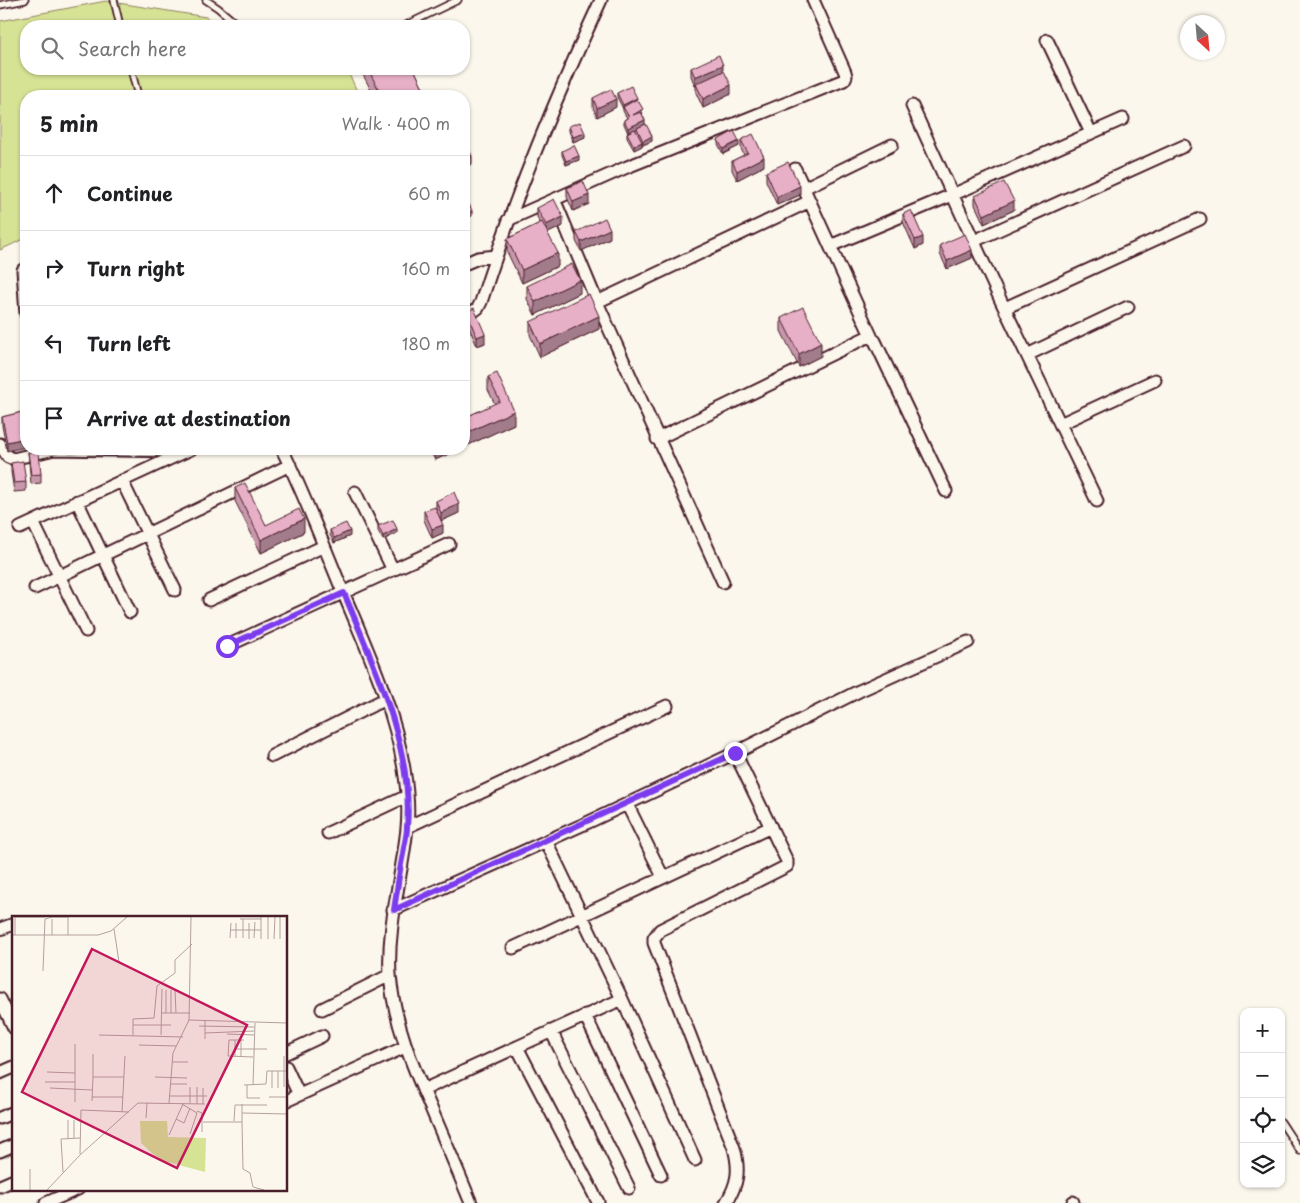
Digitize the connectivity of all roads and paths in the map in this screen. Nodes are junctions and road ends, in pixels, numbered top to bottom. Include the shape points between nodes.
1 (24, 0) edge
2 (114, 0) edge
3 (206, 0) edge
4 (458, 0) edge
5 (601, 0) edge
6 (813, 0) edge
7 (0, 5) edge
8 (119, 20) edge
9 (232, 20) edge
10 (416, 20) edge
11 (1048, 40) dead end
12 (133, 75) edge
13 (136, 90) edge
14 (912, 106) dead end
15 (1123, 119) dead end
16 (1091, 133) junction
17 (892, 145) dead end
18 (1184, 146) dead end
19 (796, 169) dead end
20 (804, 188) junction
21 (952, 195) junction
22 (554, 199) junction
23 (810, 201) junction
24 (1200, 219) dead end
25 (508, 220) junction
26 (974, 241) junction
27 (830, 246) junction
28 (496, 256) junction
29 (470, 261) edge
30 (597, 302) junction
31 (1128, 307) dead end
32 (1005, 308) junction
33 (470, 314) edge
34 (872, 338) junction
35 (1027, 355) junction
36 (1155, 380) dead end
37 (1060, 424) junction
38 (657, 438) junction
39 (0, 444) edge
40 (28, 455) edge
41 (177, 455) edge
42 (285, 455) edge
43 (290, 465) junction
44 (122, 481) junction
45 (946, 491) dead end
46 (355, 492) dead end
47 (77, 501) junction
48 (1097, 501) dead end
49 (33, 522) junction
50 (20, 528) dead end
51 (148, 534) junction
52 (449, 544) dead end
53 (324, 546) junction
54 (103, 555) junction
55 (393, 570) junction
56 (60, 576) junction
57 (723, 582) dead end
58 (35, 588) dead end
59 (174, 590) dead end
60 (344, 593) junction
61 (209, 600) dead end
62 (130, 612) dead end
63 (86, 631) dead end
64 (968, 642) dead end
65 (227, 646) dead end
66 (385, 699) junction
67 (667, 706) dead end
68 (735, 753) junction
69 (272, 756) dead end
70 (407, 796) junction
71 (627, 804) junction
72 (408, 827) junction
73 (771, 827) junction
74 (328, 833) dead end
75 (546, 841) junction
76 (663, 877) junction
77 (394, 910) junction
78 (581, 916) junction
79 (12, 925) edge
80 (0, 929) edge
81 (513, 948) dead end
82 (390, 975) junction
83 (0, 999) edge
84 (622, 999) junction
85 (322, 1009) dead end
86 (585, 1016) junction
87 (12, 1024) edge
88 (551, 1031) junction
89 (322, 1036) dead end
90 (517, 1047) junction
91 (405, 1048) junction
92 (288, 1052) edge
93 (12, 1068) edge
94 (288, 1071) edge
95 (0, 1073) edge
96 (423, 1090) junction
97 (300, 1095) junction
98 (288, 1100) edge
99 (12, 1113) edge
100 (0, 1118) edge
101 (1285, 1128) edge
102 (12, 1146) edge
103 (0, 1151) edge
104 (1300, 1151) edge
105 (695, 1160) dead end
106 (661, 1175) dead end
107 (12, 1181) edge
108 (0, 1186) edge
109 (628, 1188) dead end
110 (76, 1190) edge
111 (598, 1202) dead end
112 (46, 1203) edge
113 (471, 1203) edge
114 (726, 1203) edge

1 - 7 lane
2 - 8 lane
3 - 9 lane
4 - 10 lane
5 - 25 street via 536,147
6 - 22 street via 845,72 844,80
11 - 16 street
12 - 13 lane
14 - 21 street
15 - 16 street
16 - 21 street
17 - 20 street
18 - 26 street
19 - 20 street
20 - 23 street
21 - 26 street
21 - 27 street
22 - 25 street
22 - 30 street
23 - 27 street
23 - 30 street
24 - 32 street
25 - 28 street
26 - 32 street
27 - 34 street
28 - 29 street
28 - 33 street via 481,302
30 - 38 street
31 - 35 street
32 - 35 street
34 - 38 street via 866,337
34 - 45 street
35 - 37 street
36 - 37 street
37 - 48 street
38 - 57 street
39 - 40 street via 12,459
41 - 44 street
42 - 43 street
43 - 51 street
43 - 53 street
44 - 47 street
44 - 51 street
46 - 55 street
47 - 49 street
47 - 54 street
49 - 50 street
49 - 56 street
51 - 54 street
51 - 59 street
52 - 55 street
53 - 60 street
53 - 61 street
54 - 56 street
54 - 62 street
55 - 60 street
56 - 58 street
56 - 63 street
60 - 65 street
60 - 66 street
64 - 68 street via 859,691
66 - 69 street
66 - 70 street via 397,736
67 - 72 street
68 - 71 street
68 - 73 street
70 - 72 street
70 - 74 street
71 - 75 street
71 - 76 street
72 - 77 street
73 - 76 street
73 - 114 street via 787,866 660,930 654,938 734,1148 737,1180
75 - 77 street
75 - 78 street
76 - 78 street
77 - 82 street
78 - 81 street
78 - 84 street
79 - 80 street
82 - 85 street
82 - 91 street
83 - 87 street
84 - 86 street
84 - 105 street
86 - 88 street
86 - 106 street
88 - 90 street
88 - 109 street
89 - 92 street
90 - 96 street
90 - 111 street
91 - 96 street
91 - 97 street
93 - 95 street
94 - 97 street
96 - 113 street
97 - 98 street
99 - 100 street
101 - 104 lane
102 - 103 street
107 - 108 street
110 - 112 street

